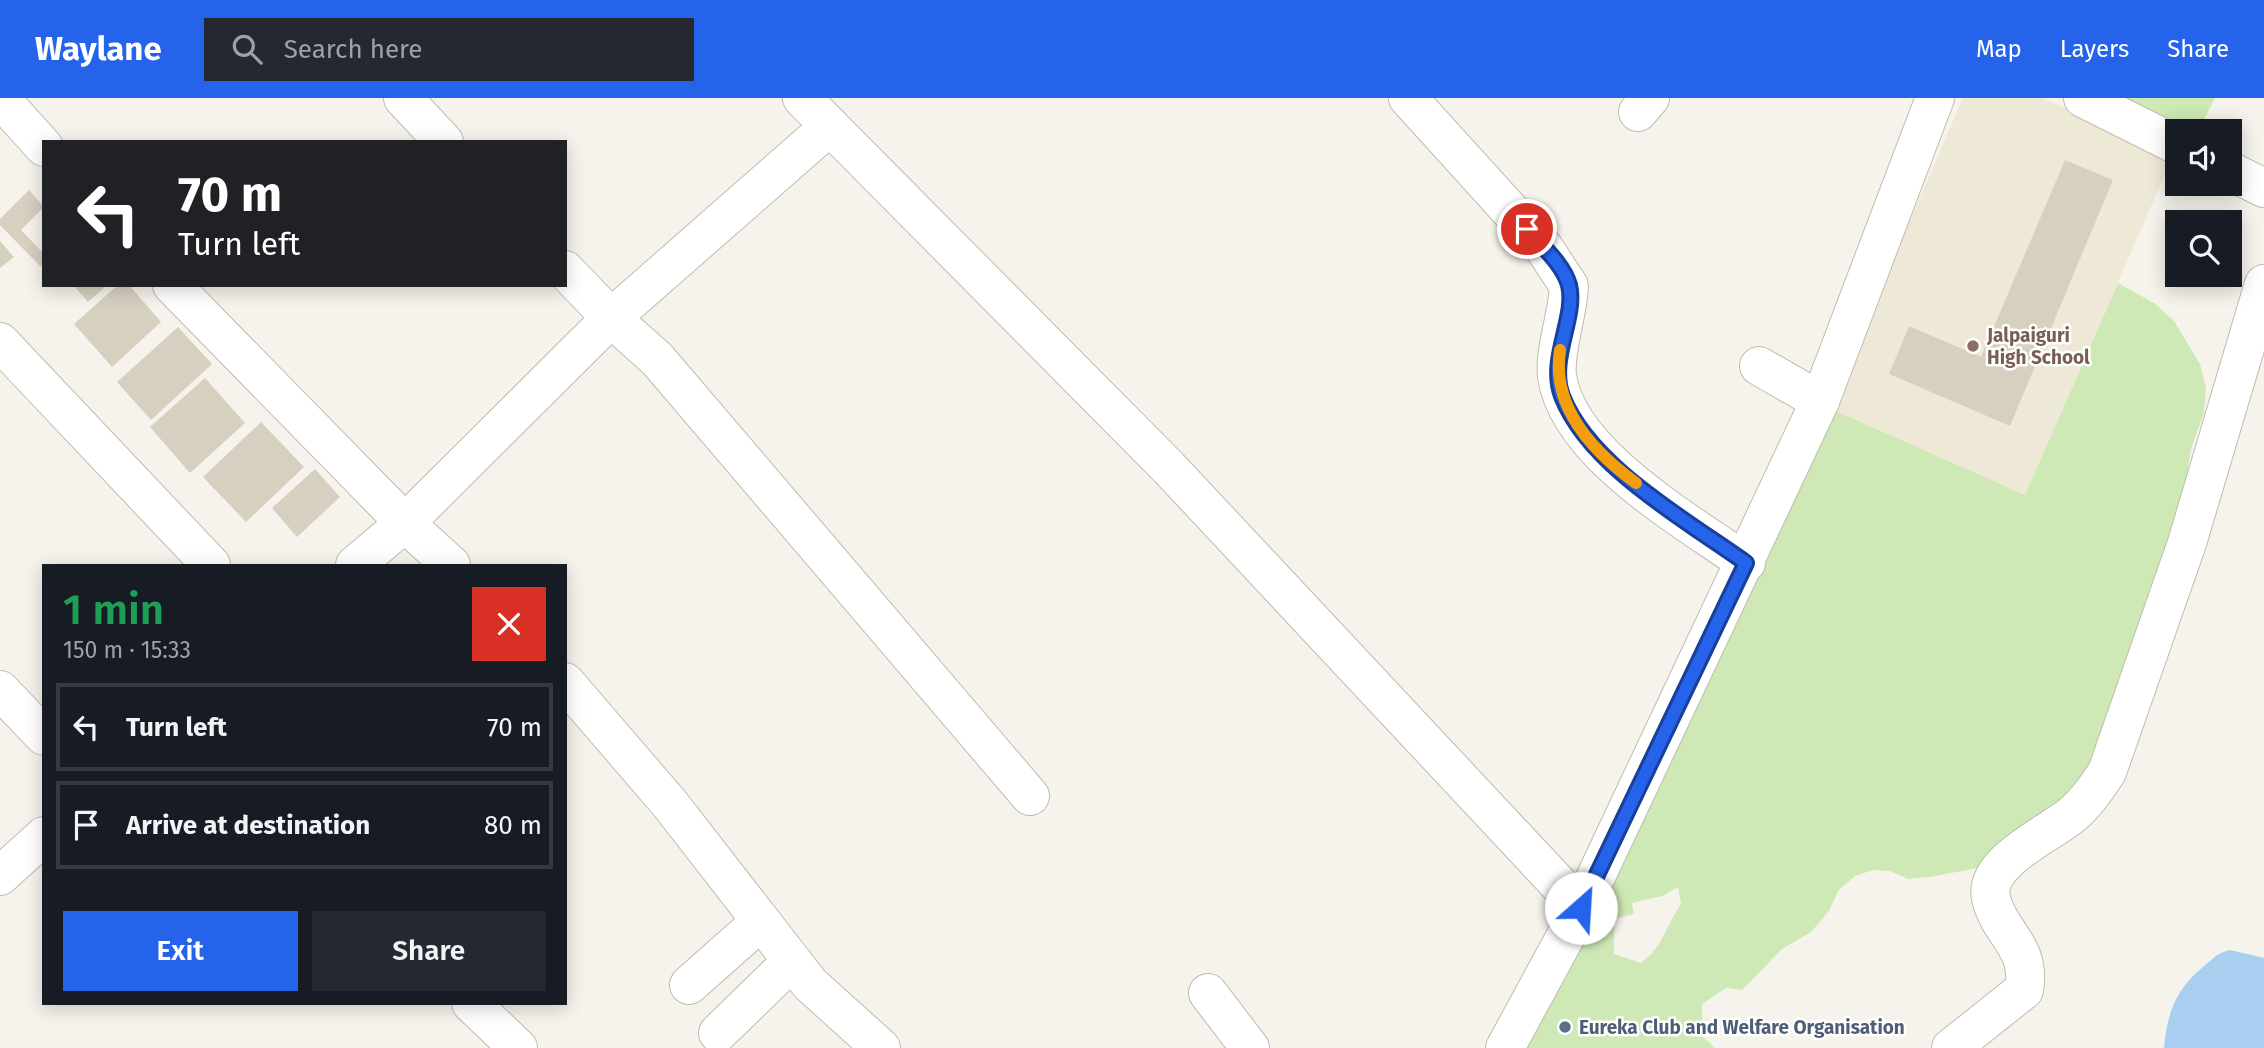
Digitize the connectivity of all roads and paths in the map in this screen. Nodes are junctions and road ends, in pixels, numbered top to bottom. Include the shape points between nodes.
1 (0, 98) edge
2 (403, 98) edge
3 (803, 98) edge
4 (1408, 98) edge
5 (1935, 98) edge
6 (2083, 98) edge
7 (830, 126) junction
8 (2165, 139) edge
9 (442, 140) edge
10 (42, 145) edge
11 (2242, 177) edge
12 (2264, 188) edge
13 (567, 272) edge
14 (2264, 284) edge
15 (174, 287) edge
16 (611, 318) junction
17 (0, 342) edge
18 (1759, 366) dead end
19 (1820, 401) junction
20 (405, 523) junction
21 (1746, 563) junction
22 (210, 564) edge
23 (356, 564) edge
24 (450, 564) edge
25 (567, 684) edge
26 (0, 690) edge
27 (42, 734) edge
28 (1030, 796) dead end
29 (42, 838) edge
30 (0, 876) edge
31 (1581, 908) junction
32 (760, 922) junction
33 (791, 961) junction
34 (689, 985) dead end
35 (1208, 993) dead end
36 (473, 1005) edge
37 (718, 1033) dead end
38 (518, 1048) edge
39 (881, 1048) edge
40 (1250, 1048) edge
41 (1505, 1048) edge
42 (1951, 1048) edge

1 - 10 street
2 - 9 street
3 - 7 street
4 - 21 street via 1495,192 1569,286 1557,373 1562,395 1593,447
5 - 19 street
6 - 8 street
7 - 16 street
7 - 31 street via 1169,468
11 - 12 street
13 - 16 street
14 - 42 street via 2187,543 2107,772 2074,814 2010,858 1989,890 1994,910 2020,947 2027,973 2024,990
15 - 20 street
16 - 20 street
16 - 28 street via 657,359
17 - 22 street
18 - 19 street
19 - 21 street
20 - 23 street
20 - 24 street
21 - 31 street
25 - 32 street via 670,804
26 - 27 street
29 - 30 street
31 - 41 street
32 - 33 street
32 - 34 street
33 - 37 street
33 - 39 street via 842,1016
35 - 40 street
36 - 38 street

